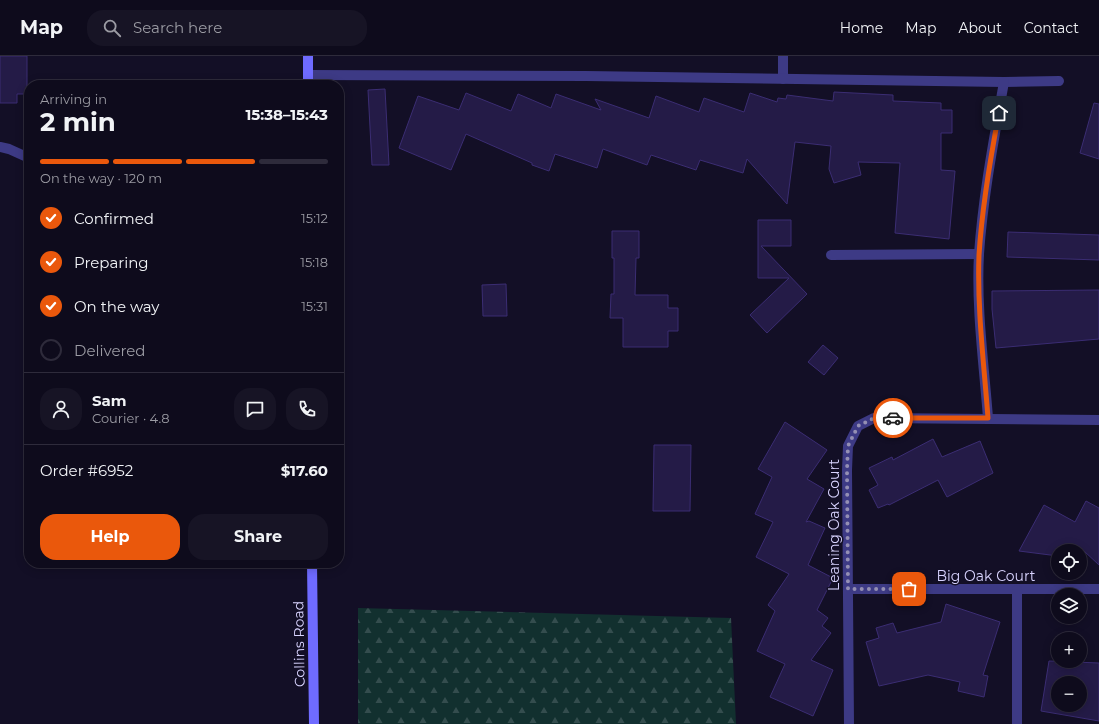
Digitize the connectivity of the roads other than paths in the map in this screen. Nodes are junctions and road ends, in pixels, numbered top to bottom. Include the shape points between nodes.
1 (308, 56) edge
2 (783, 56) edge
3 (783, 79) junction
4 (308, 80) edge
5 (1059, 81) dead end
6 (1004, 82) junction
7 (0, 147) edge
8 (24, 156) edge
9 (979, 254) junction
10 (830, 255) dead end
11 (988, 418) junction
12 (1099, 420) edge
13 (312, 568) edge
14 (848, 589) junction
15 (1017, 590) junction
16 (1099, 590) edge
17 (314, 724) edge
18 (850, 724) edge
19 (1017, 724) edge

1 - 4 street
2 - 3 street
3 - 4 street via 578,76
3 - 6 street
5 - 6 street
6 - 9 street via 988,176
7 - 8 street
9 - 10 street
9 - 11 street via 979,299
11 - 12 street, Leaning Oak Court
11 - 14 street, Leaning Oak Court via 874,418 858,426 848,446
13 - 17 street, Collins Road
14 - 15 street, Big Oak Court
14 - 18 street, Leaning Oak Court
15 - 16 street, Big Oak Court
15 - 19 street

